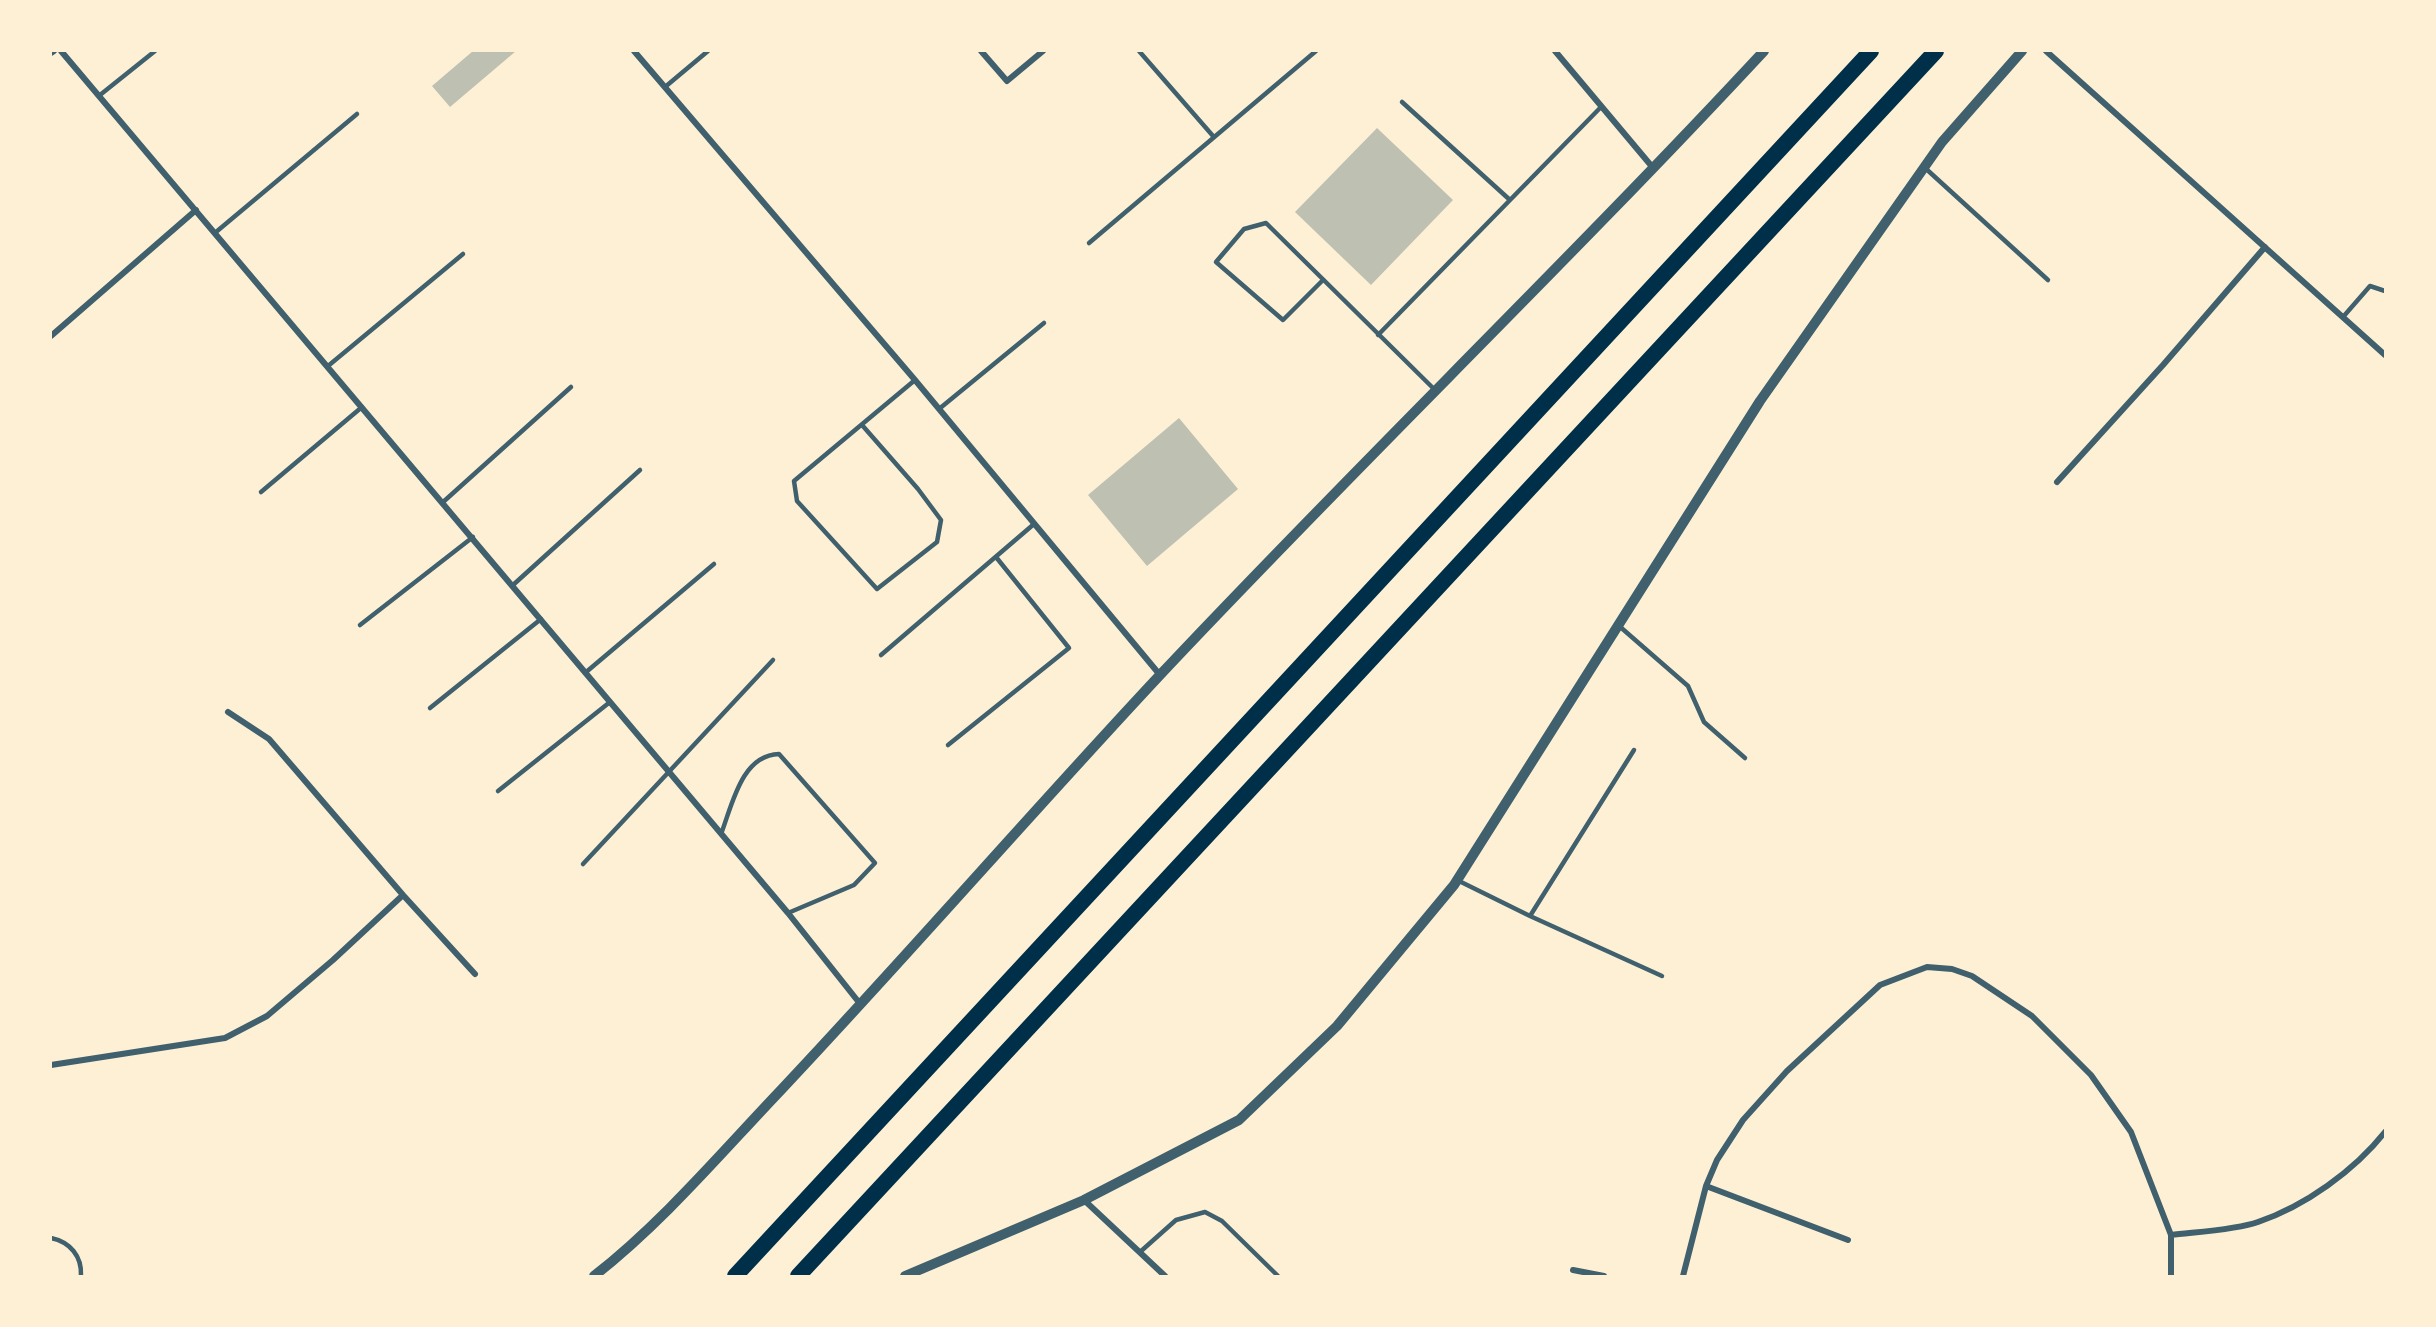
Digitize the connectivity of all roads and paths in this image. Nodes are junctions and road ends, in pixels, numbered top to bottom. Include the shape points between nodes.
1 (61, 51) edge
2 (155, 51) edge
3 (634, 51) edge
4 (708, 51) edge
5 (981, 51) edge
6 (1043, 51) edge
7 (1139, 51) edge
8 (1316, 51) edge
9 (1555, 51) edge
10 (1764, 51) edge
11 (1871, 51) edge
12 (1936, 51) edge
13 (2022, 51) edge
14 (2046, 51) edge
15 (665, 87) junction
16 (100, 95) junction
17 (1401, 102) dead end
18 (1601, 107) junction
19 (357, 114) dead end
20 (1213, 136) junction
21 (1924, 167) junction
22 (1654, 170) junction
23 (1510, 200) junction
24 (196, 210) junction
25 (216, 232) junction
26 (1089, 243) dead end
27 (2265, 247) junction
28 (463, 254) dead end
29 (1323, 280) junction
30 (2048, 280) dead end
31 (2385, 291) edge
32 (2343, 317) junction
33 (1044, 323) dead end
34 (1378, 335) junction
35 (51, 336) edge
36 (2385, 355) edge
37 (328, 366) junction
38 (915, 380) junction
39 (571, 387) dead end
40 (1437, 392) junction
41 (362, 407) junction
42 (939, 409) junction
43 (862, 425) junction
44 (640, 470) dead end
45 (2057, 482) dead end
46 (261, 492) dead end
47 (442, 503) junction
48 (1034, 524) junction
49 (472, 537) junction
50 (996, 557) junction
51 (714, 564) dead end
52 (513, 585) junction
53 (541, 619) junction
54 (360, 625) dead end
55 (1618, 625) junction
56 (881, 655) dead end
57 (773, 660) dead end
58 (585, 673) junction
59 (1160, 675) junction
60 (610, 702) junction
61 (430, 708) dead end
62 (228, 712) dead end
63 (948, 745) dead end
64 (1634, 750) dead end
65 (1744, 758) dead end
66 (669, 771) junction
67 (498, 791) dead end
68 (721, 834) junction
69 (584, 864) dead end
70 (1457, 880) junction
71 (403, 895) junction
72 (788, 913) junction
73 (1530, 916) junction
74 (476, 974) dead end
75 (1662, 976) dead end
76 (861, 1005) junction
77 (51, 1065) edge
78 (2385, 1132) edge
79 (1706, 1186) junction
80 (1084, 1200) junction
81 (2171, 1235) junction
82 (51, 1238) edge
83 (1848, 1240) dead end
84 (1140, 1252) junction
85 (1573, 1270) dead end
86 (81, 1276) edge
87 (594, 1276) edge
88 (735, 1276) edge
89 (798, 1276) edge
90 (905, 1276) edge
91 (1165, 1276) edge
92 (1278, 1276) edge
93 (1604, 1276) edge
94 (1683, 1276) edge
95 (2171, 1276) edge

1 - 16 street
2 - 16 lane
3 - 15 street
4 - 15 lane
5 - 6 street via 1006,81
7 - 20 lane
8 - 20 lane
9 - 18 street
10 - 22 street
11 - 88 highway
12 - 89 highway
13 - 21 street
14 - 27 street
15 - 38 street
16 - 24 street
17 - 23 lane
18 - 22 street
18 - 23 lane
19 - 25 lane
20 - 26 lane
21 - 30 lane
21 - 55 street via 1760,401
22 - 40 street
23 - 34 lane
24 - 25 street
24 - 35 street
25 - 37 street
27 - 32 street
27 - 45 street
28 - 37 lane
29 - 29 lane via 1266,223 1244,229 1216,262 1283,320
29 - 34 lane
31 - 32 lane via 2370,286
32 - 36 street
33 - 42 lane
34 - 40 lane
37 - 41 street
38 - 42 street
38 - 43 lane
39 - 47 lane
40 - 59 street
41 - 46 lane
41 - 47 street
42 - 48 street
43 - 43 lane via 794,481 797,501 877,589 937,542 941,520
44 - 52 lane
47 - 49 street
48 - 50 lane
48 - 59 street
49 - 52 street
49 - 54 lane
50 - 56 lane
50 - 63 lane via 1069,648
51 - 58 lane
52 - 53 street
53 - 58 street
53 - 61 lane
55 - 65 lane via 1688,686 1704,722
55 - 70 street
57 - 66 lane
58 - 60 street
59 - 76 street
60 - 66 street
60 - 67 lane
62 - 71 street via 269,739
64 - 73 lane
66 - 68 street
66 - 69 lane
68 - 72 street
68 - 72 lane via 745,773 769,755 779,754 875,863 854,885
70 - 73 lane
70 - 80 street via 1337,1026 1239,1120
71 - 74 street
71 - 77 street via 267,1016 225,1038
72 - 76 street
73 - 75 lane
76 - 87 street via 667,1209
78 - 81 street via 2321,1192 2257,1222
79 - 81 street via 1716,1160 1743,1120 1787,1071 1880,985 1927,967 1952,969 1972,976 2032,1016 2091,1075 2131,1132
79 - 83 street
79 - 94 street
80 - 84 street
80 - 90 street
81 - 95 street
82 - 86 lane via 74,1250 82,1264
84 - 91 street
84 - 92 lane via 1176,1220 1205,1212 1222,1221
85 - 93 street

